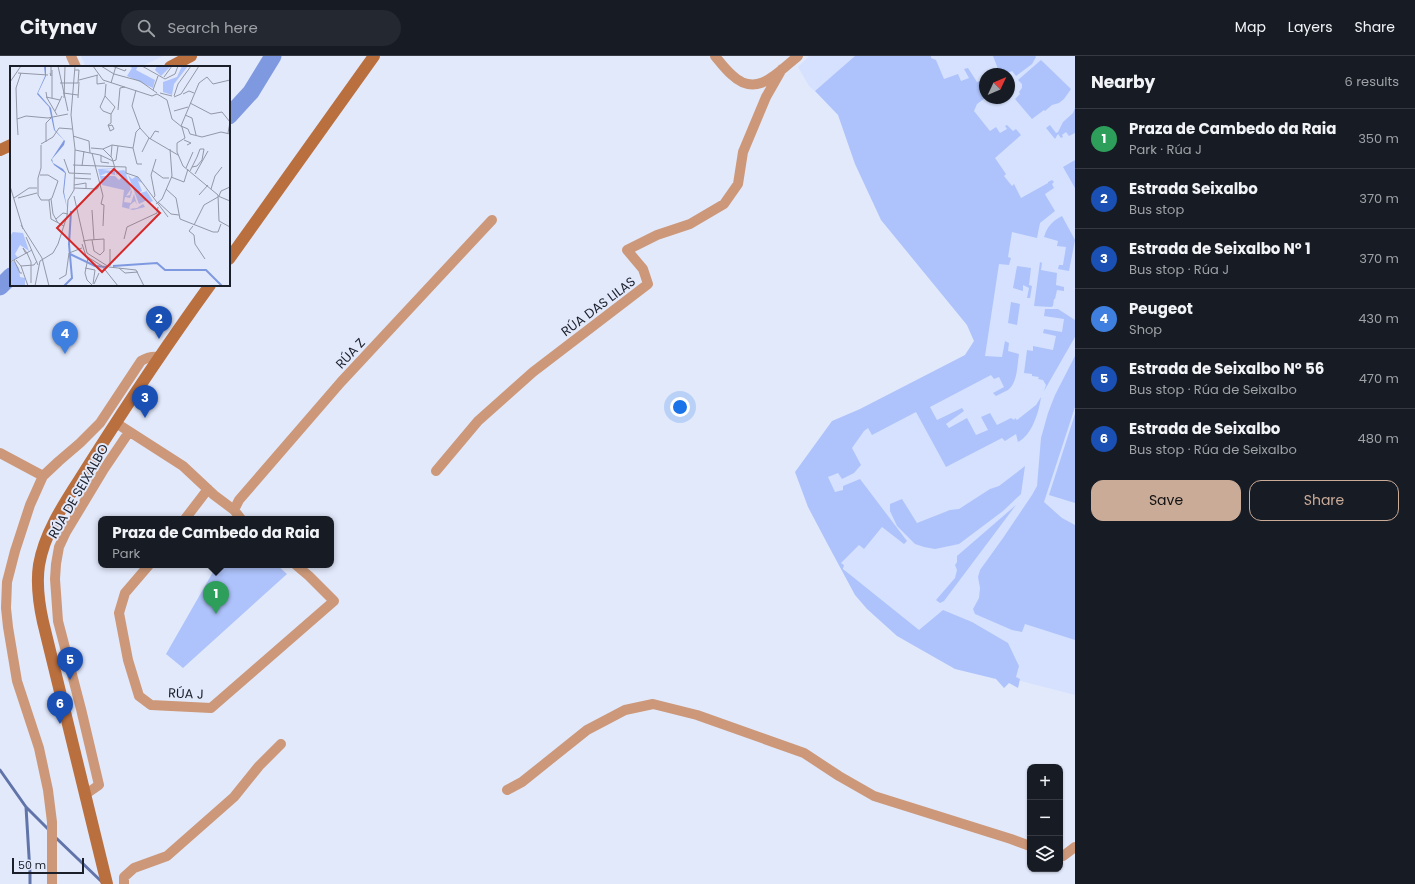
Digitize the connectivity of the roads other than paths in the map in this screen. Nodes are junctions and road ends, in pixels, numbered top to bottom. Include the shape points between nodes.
1 (71, 56) edge
2 (191, 56) edge
3 (374, 56) edge
4 (715, 56) edge
5 (798, 56) edge
6 (76, 66) edge
7 (172, 66) edge
8 (782, 69) junction
9 (10, 145) edge
10 (0, 150) edge
11 (492, 220) dead end
12 (230, 258) edge
13 (209, 286) edge
14 (160, 357) junction
15 (116, 423) junction
16 (129, 432) junction
17 (0, 453) edge
18 (436, 471) dead end
19 (43, 476) junction
20 (208, 489) junction
21 (234, 510) junction
22 (187, 516) edge
23 (239, 516) edge
24 (146, 568) edge
25 (300, 568) edge
26 (3, 616) edge
27 (281, 744) dead end
28 (507, 790) dead end
29 (86, 794) junction
30 (1027, 845) edge
31 (1075, 847) edge
32 (1063, 856) edge
33 (52, 884) edge
34 (107, 884) edge
35 (124, 884) edge

1 - 6 street
2 - 7 street
3 - 12 street
4 - 8 street via 732,75 741,82 750,84 759,85
5 - 8 street
8 - 18 street, RÚA DAS LILAS via 766,98 744,152 738,184 724,204 690,224 627,250 643,269 648,284 534,372 478,421
9 - 10 street
11 - 21 street, RÚA Z via 341,382 239,500
13 - 14 street
14 - 15 street
14 - 19 street via 152,356 141,361 100,423
15 - 16 street
15 - 29 street via 51,530 42,555 38,579 43,622
16 - 20 street via 183,466
16 - 29 street, RÚA DE SEIXALBO via 66,532 59,547 56,564 58,621 99,785
17 - 19 street
19 - 26 street via 30,505 15,551 7,582
20 - 21 street
20 - 22 street
21 - 23 street
24 - 25 street, RÚA J via 125,593 119,613 128,660 139,696 151,705 212,708 334,601
26 - 33 street via 17,681 44,770 52,826
27 - 35 street via 234,797 167,856 134,868 124,877
28 - 30 street via 522,782 587,730 624,710 652,704 697,715 804,753 874,796
29 - 34 street
31 - 32 street

